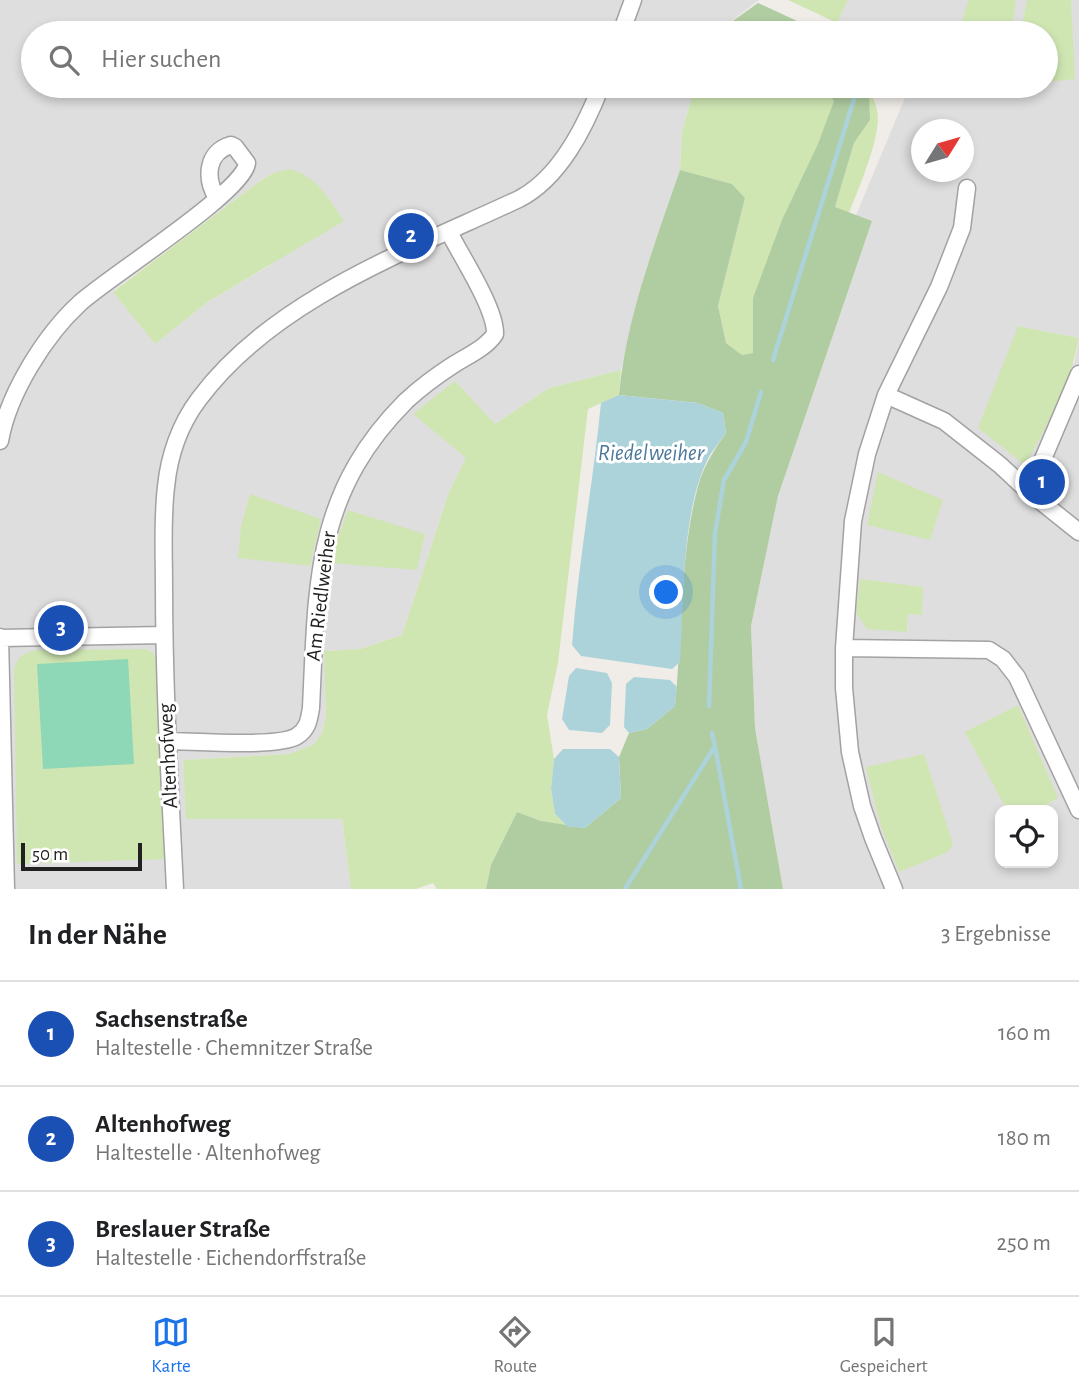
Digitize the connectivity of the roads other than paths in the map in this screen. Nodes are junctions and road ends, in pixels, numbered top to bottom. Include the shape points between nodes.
1 (633, 0) edge
2 (625, 21) edge
3 (595, 98) edge
4 (967, 188) dead end
5 (217, 198) dead end
6 (449, 232) junction
7 (1079, 374) edge
8 (886, 394) junction
9 (0, 436) edge
10 (1029, 492) junction
11 (1079, 532) edge
12 (163, 635) junction
13 (0, 637) edge
14 (844, 648) junction
15 (167, 741) junction
16 (1079, 810) edge
17 (6, 889) edge
18 (175, 889) edge
19 (894, 889) edge

1 - 2 street
3 - 6 street, Altenhofweg via 565,155 539,187
4 - 8 street via 962,228
5 - 9 street via 78,305 33,364
6 - 12 street, Altenhofweg via 356,275 298,309 244,351 199,399 181,428 166,486
6 - 15 street, Am Riedlweiher via 490,312 495,334 391,416 337,502 319,577 309,722 295,737 268,742
7 - 10 street
8 - 10 street via 944,421
8 - 14 street via 853,521
10 - 11 street
12 - 13 street
12 - 15 street, Altenhofweg
13 - 17 street
14 - 16 street via 989,650 1003,659 1017,677
14 - 19 street via 850,752 862,806
15 - 18 street, Altenhofweg

